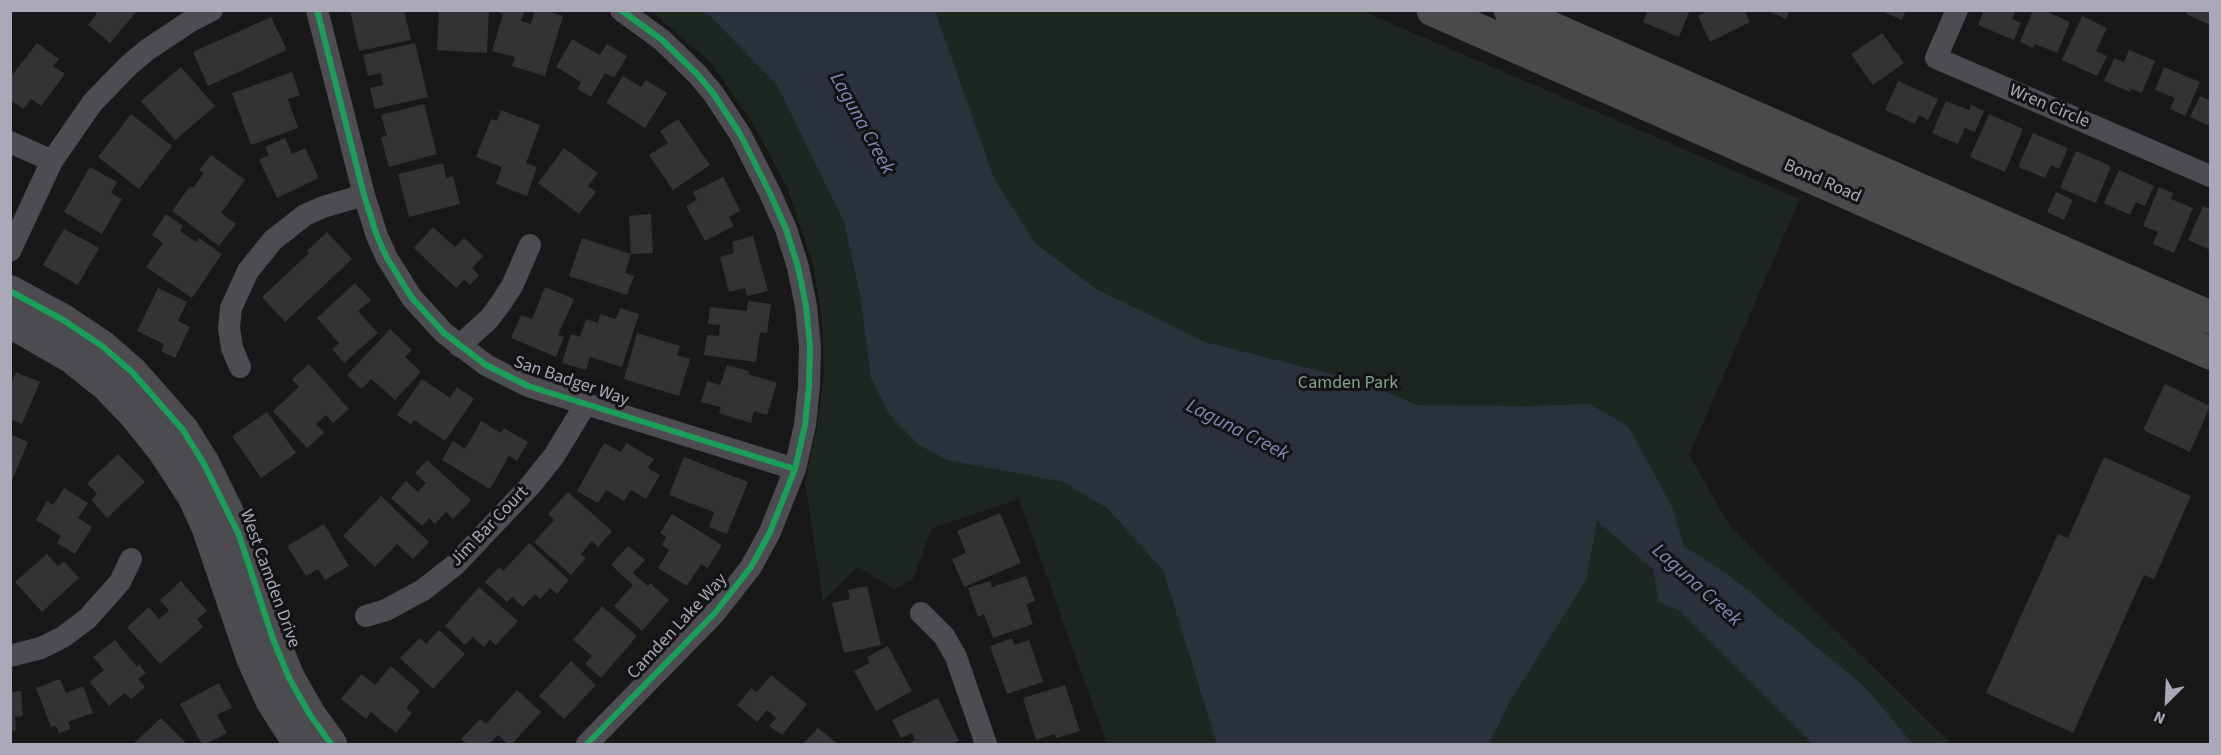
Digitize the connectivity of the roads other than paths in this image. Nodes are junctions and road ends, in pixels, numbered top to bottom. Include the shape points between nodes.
1 (317, 10) edge
2 (621, 10) edge
3 (1433, 10) edge
4 (1510, 10) edge
5 (1957, 10) edge
6 (205, 12) edge
7 (10, 142) edge
8 (52, 161) junction
9 (2211, 176) edge
10 (364, 195) junction
11 (530, 245) dead end
12 (10, 251) edge
13 (10, 291) edge
14 (2211, 317) edge
15 (10, 322) edge
16 (459, 346) junction
17 (2211, 353) edge
18 (240, 367) dead end
19 (585, 405) junction
20 (795, 469) junction
21 (131, 560) dead end
22 (921, 614) dead end
23 (366, 616) dead end
24 (10, 656) edge
25 (299, 744) edge
26 (331, 744) edge
27 (587, 744) edge
28 (986, 744) edge

1 - 10 street, San Badger Way
2 - 20 street, Camden Lake Way via 668,45 713,93 740,134 786,229 806,306 810,346 805,425
3 - 17 main road, Bond Road
4 - 14 main road, Bond Road
5 - 9 street, Wren Circle via 1936,58
6 - 8 street via 147,50 110,83
7 - 8 street
8 - 12 street
10 - 16 street, San Badger Way via 377,236 398,278 427,316
10 - 18 street via 305,216 273,240 248,271 231,308 229,328
11 - 16 street via 501,303
13 - 26 street, West Camden Drive via 102,346 132,372 183,430 239,535 289,678
15 - 25 street via 71,357 106,385 163,450 207,526 252,657 271,700
16 - 19 street, San Badger Way via 506,376
19 - 20 street, San Badger Way
19 - 23 street, Jim Bar Court via 554,456 456,564 405,601
20 - 27 street, Camden Lake Way via 770,532 728,599
21 - 24 street via 120,582 87,619 63,637
22 - 28 street via 944,636 956,657

